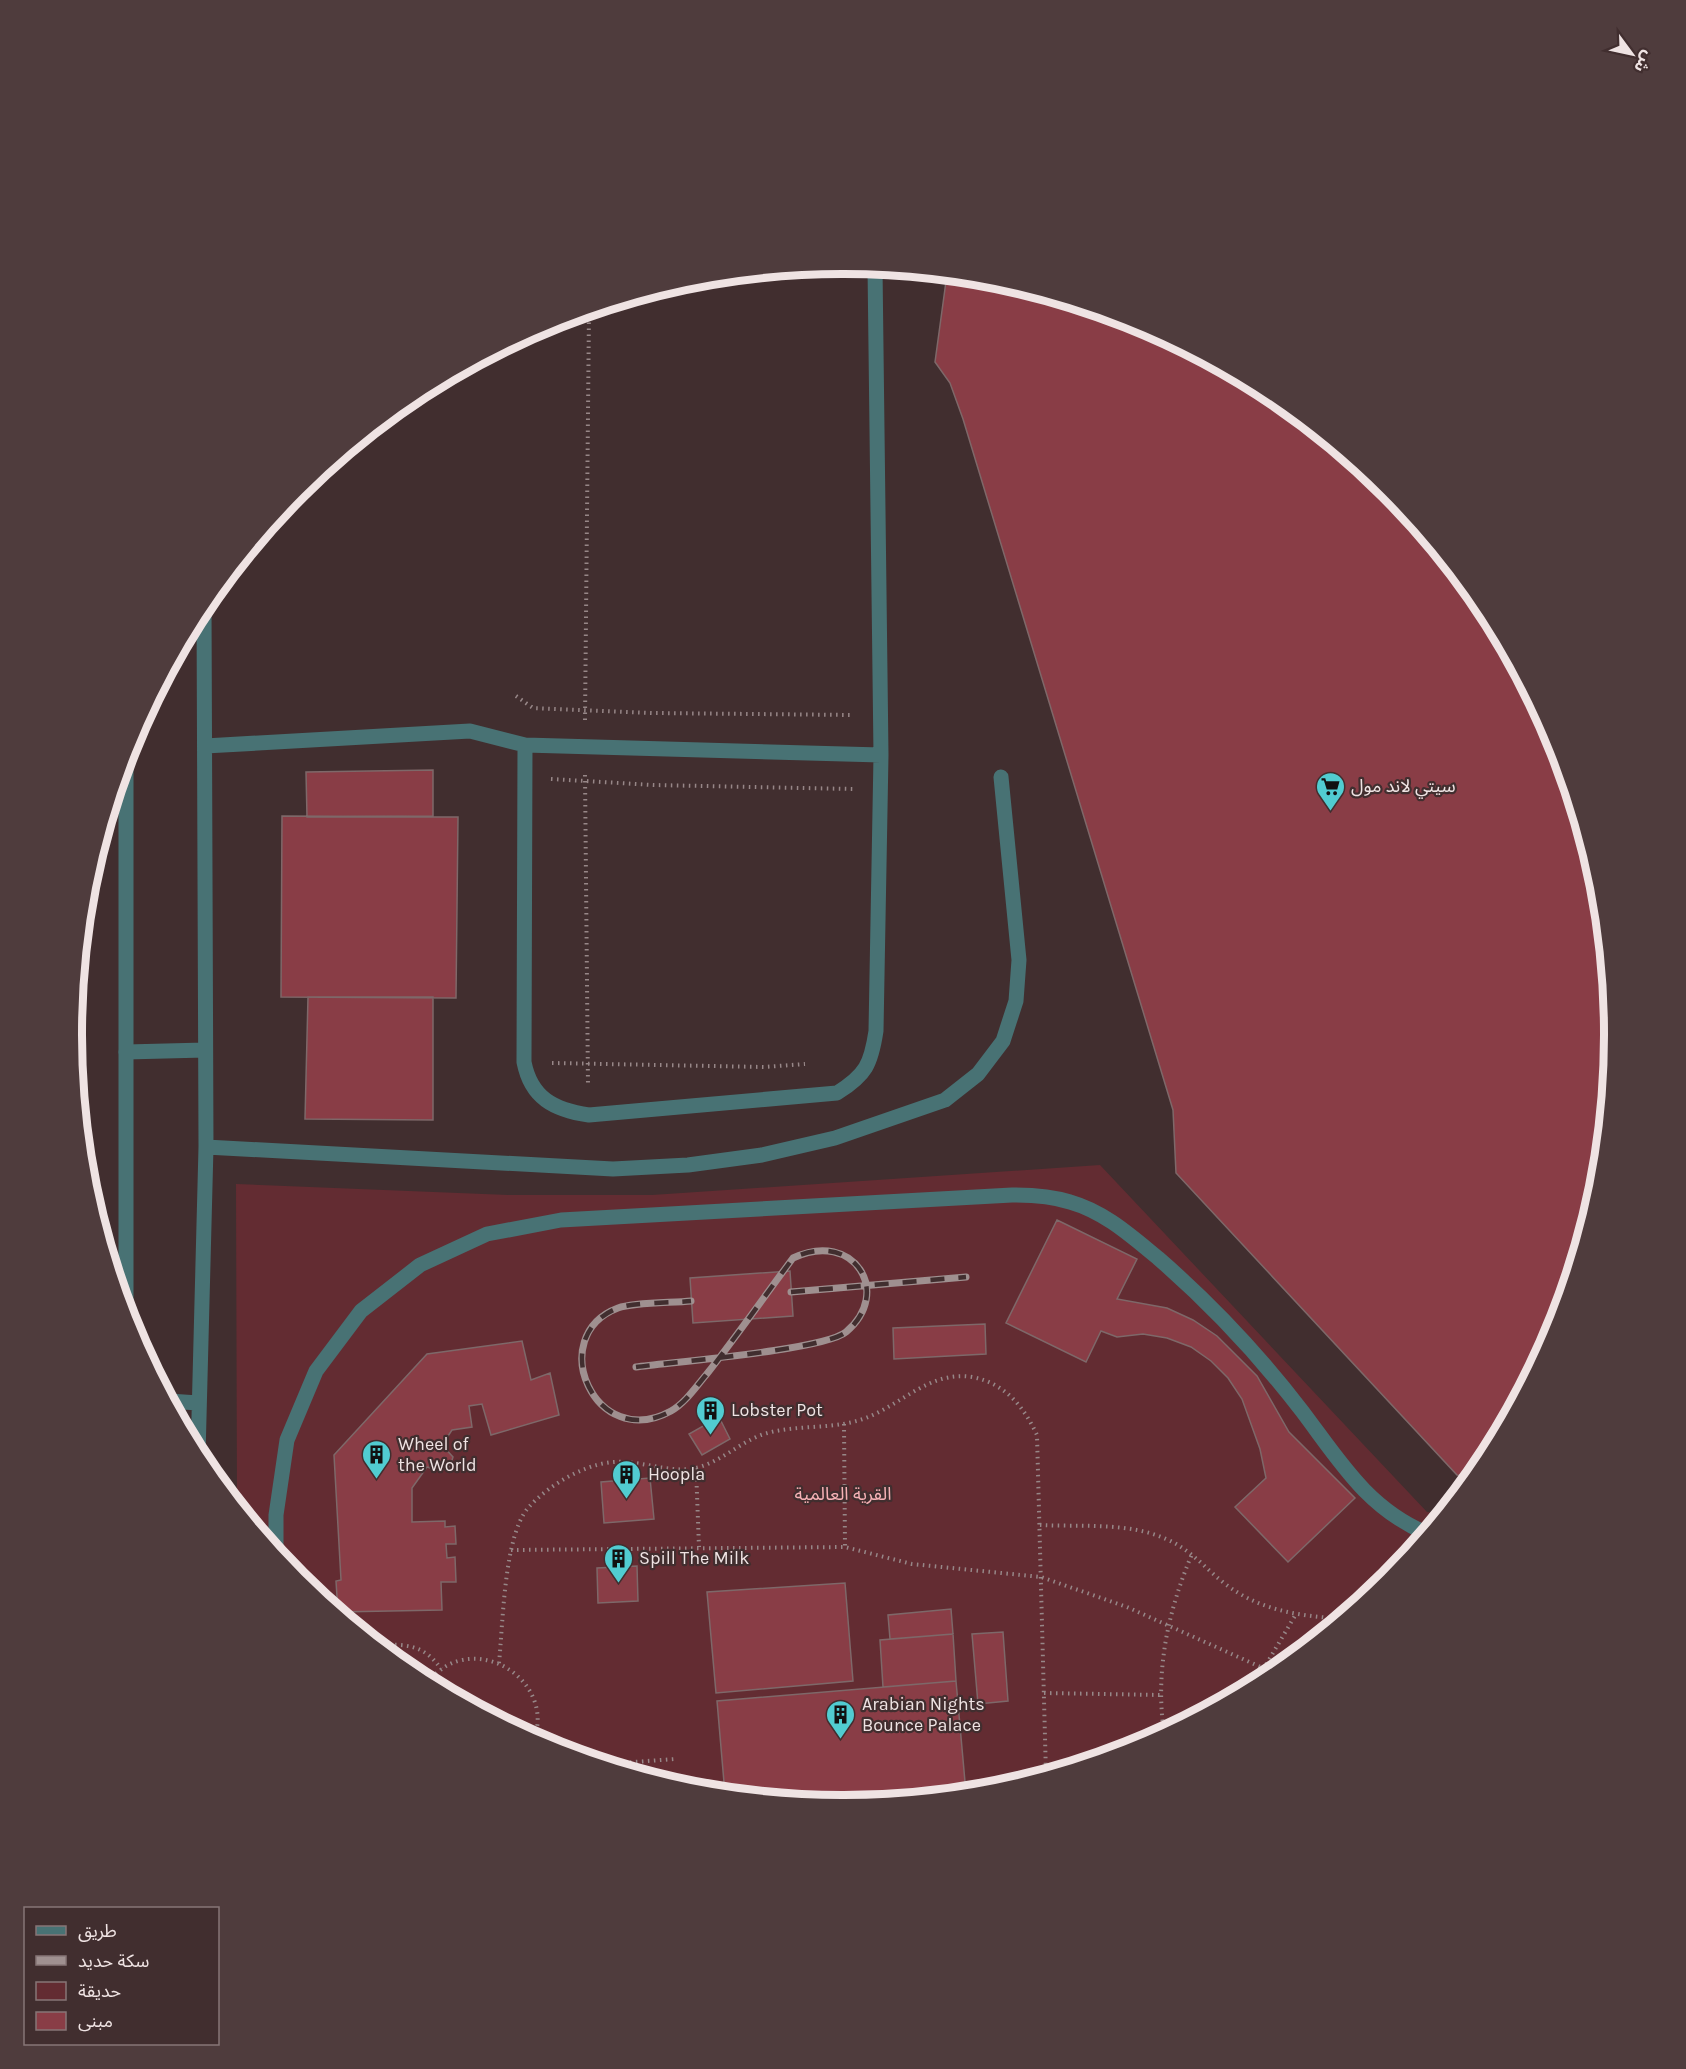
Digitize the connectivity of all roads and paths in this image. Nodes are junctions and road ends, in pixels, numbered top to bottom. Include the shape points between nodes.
1 (875, 275) edge
2 (589, 318) edge
3 (204, 623) edge
4 (516, 696) dead end
5 (585, 710) junction
6 (881, 715) junction
7 (525, 745) junction
8 (205, 746) junction
9 (584, 747) junction
10 (881, 755) junction
11 (1000, 777) dead end
12 (525, 778) junction
13 (585, 781) junction
14 (126, 782) edge
15 (880, 790) junction
16 (205, 1050) junction
17 (126, 1052) junction
18 (524, 1062) junction
19 (588, 1064) junction
20 (810, 1064) dead end
21 (589, 1115) junction
22 (206, 1147) junction
23 (126, 1287) edge
24 (177, 1402) edge
25 (198, 1403) junction
26 (844, 1424) junction
27 (198, 1437) edge
28 (696, 1468) junction
29 (1040, 1525) junction
30 (1420, 1530) edge
31 (276, 1541) edge
32 (699, 1547) junction
33 (845, 1547) junction
34 (511, 1550) junction
35 (1192, 1554) junction
36 (1041, 1577) junction
37 (1296, 1614) junction
38 (1330, 1618) edge
39 (1168, 1625) junction
40 (389, 1645) edge
41 (499, 1663) junction
42 (1265, 1668) edge
43 (441, 1669) junction
44 (1264, 1669) edge
45 (434, 1675) edge
46 (1044, 1693) junction
47 (1161, 1695) junction
48 (1163, 1724) edge
49 (535, 1729) edge
50 (675, 1758) dead end
51 (624, 1762) edge
52 (1046, 1767) edge

1 - 6 street
2 - 5 path
3 - 8 street
4 - 5 path via 533,708
5 - 6 path
5 - 9 path
6 - 10 street
7 - 8 street via 470,731
7 - 9 street
7 - 12 street
8 - 16 street
9 - 10 street
9 - 13 path
10 - 15 street
11 - 22 street via 1019,960 1016,1001 1003,1041 978,1074 945,1100 835,1138 762,1155 688,1165 613,1169
12 - 13 path
12 - 18 street
13 - 15 path
13 - 19 path
14 - 17 street
15 - 21 street via 876,1031 872,1057 859,1079 837,1094
16 - 17 street
16 - 22 street
17 - 23 street
18 - 19 path
18 - 21 street via 527,1081 540,1095 569,1112
19 - 20 path
19 - 21 path
22 - 25 street
24 - 25 street
25 - 27 street
26 - 28 path via 763,1435
26 - 29 path via 877,1413 938,1380 972,1377 993,1384 1013,1397 1028,1414 1037,1435
26 - 33 path
28 - 32 path
28 - 34 path via 622,1461 584,1470 527,1509 519,1521
29 - 35 path via 1137,1530 1166,1538
29 - 36 path
30 - 31 street via 1384,1510 1365,1493 1246,1343 1179,1276 1124,1229 1071,1202 1012,1194 561,1220 487,1234 420,1265 361,1311 316,1371 287,1440
32 - 33 path
32 - 34 path
33 - 36 path via 912,1564
34 - 41 path
35 - 37 path via 1239,1594 1257,1604
35 - 39 path via 1177,1589
36 - 39 path via 1085,1590
36 - 46 path
37 - 38 path
37 - 42 path
39 - 44 path
39 - 47 path
40 - 43 path via 417,1647 427,1652
41 - 43 path via 480,1658 460,1660
41 - 49 path via 517,1674 530,1691 537,1711
43 - 45 path
46 - 47 path
46 - 52 path
47 - 48 path
50 - 51 path

